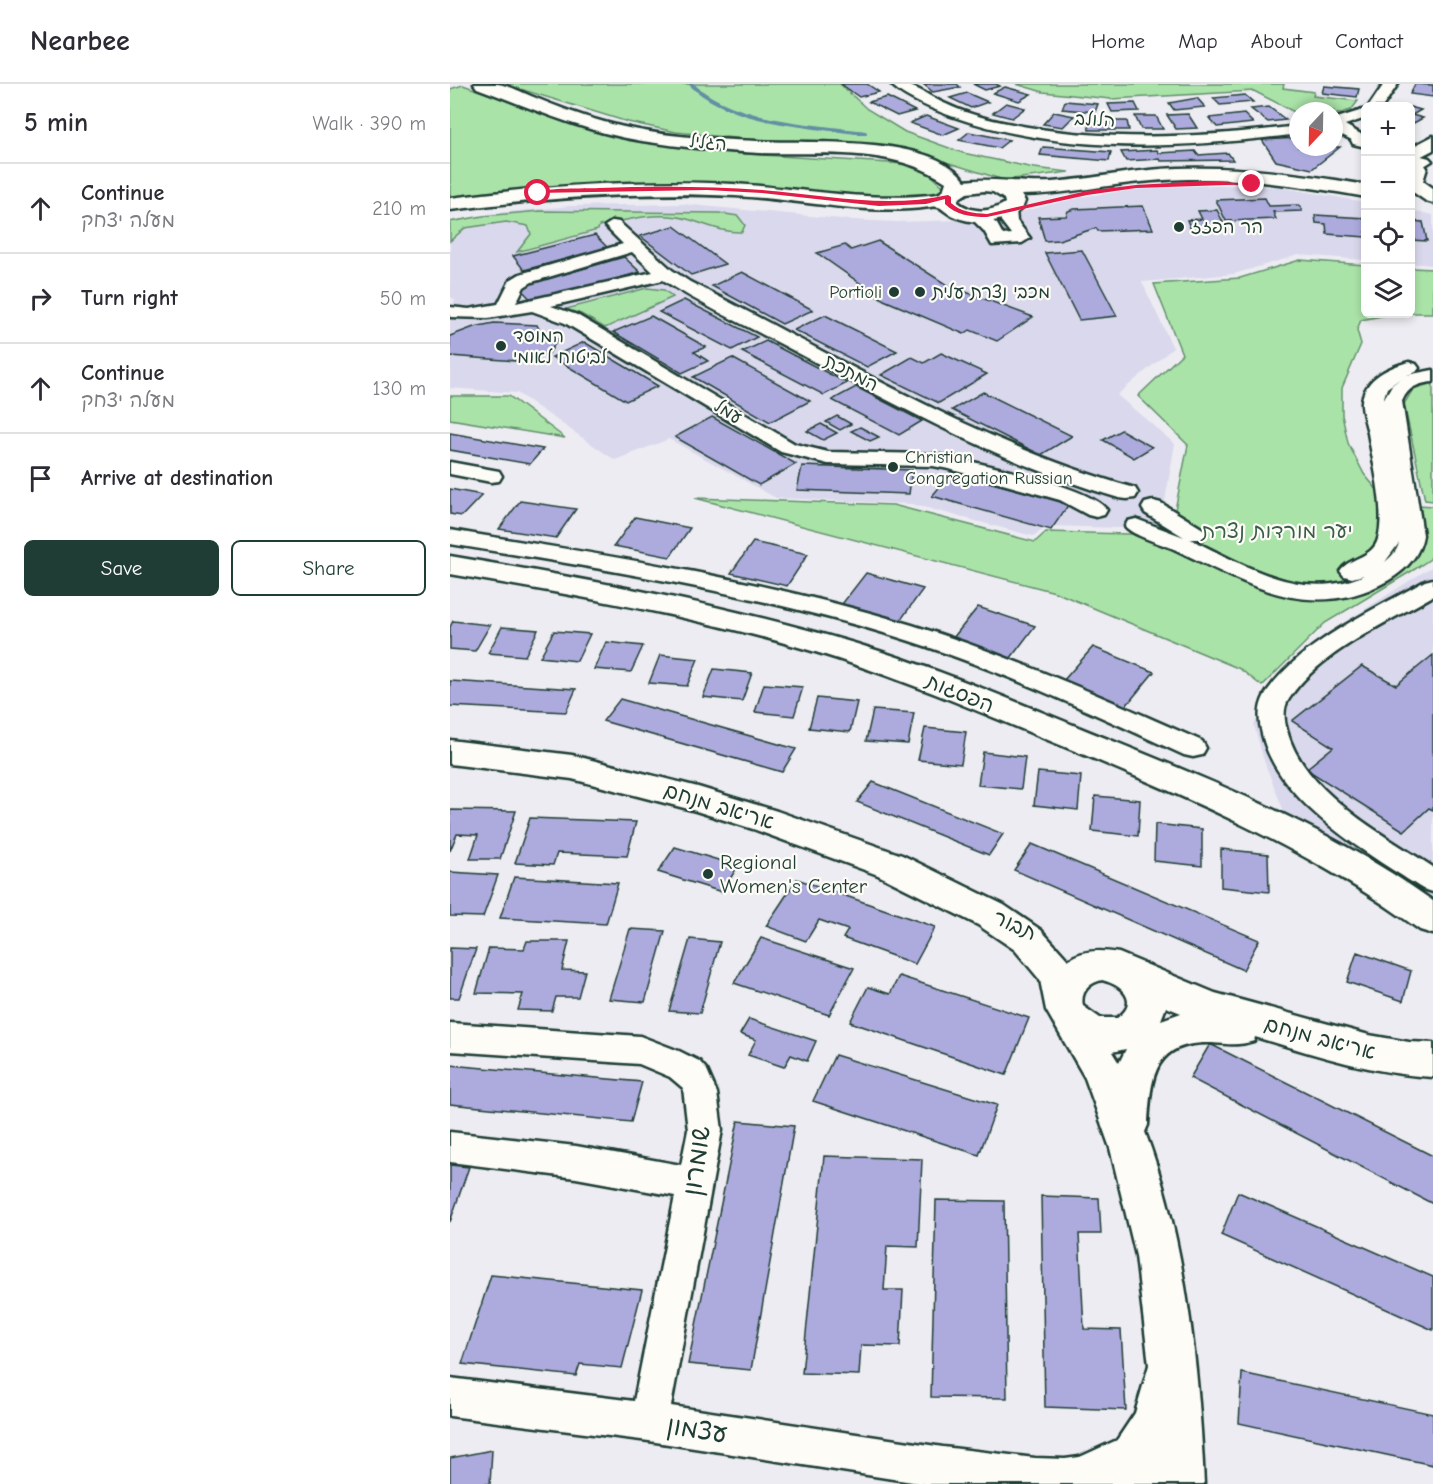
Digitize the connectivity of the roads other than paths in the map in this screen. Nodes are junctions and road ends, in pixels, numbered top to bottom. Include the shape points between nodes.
1 (483, 84) edge
2 (898, 84) edge
3 (1391, 84) edge
4 (1379, 102) edge
5 (1361, 115) edge
6 (1343, 122) edge
7 (1343, 130) edge
8 (1289, 131) edge
9 (1361, 141) edge
10 (1421, 157) edge
11 (938, 168) junction
12 (1325, 183) junction
13 (1361, 184) edge
14 (993, 187) junction
15 (1361, 190) edge
16 (950, 195) junction
17 (1361, 200) edge
18 (450, 204) edge
19 (1426, 205) edge
20 (1009, 210) junction
21 (974, 215) junction
22 (450, 216) edge
23 (613, 226) dead end
24 (635, 246) junction
25 (666, 274) junction
26 (576, 296) junction
27 (539, 308) junction
28 (450, 312) edge
29 (488, 313) junction
30 (450, 322) edge
31 (1433, 362) edge
32 (1433, 376) edge
33 (959, 429) junction
34 (933, 460) junction
35 (450, 468) edge
36 (491, 476) dead end
37 (1127, 493) junction
38 (1153, 508) junction
39 (1114, 521) junction
40 (450, 537) edge
41 (450, 565) edge
42 (1433, 586) edge
43 (1193, 748) dead end
44 (450, 752) edge
45 (1433, 881) edge
46 (974, 906) junction
47 (1433, 920) edge
48 (1125, 972) junction
49 (1209, 1008) junction
50 (1068, 1009) junction
51 (1139, 1024) junction
52 (450, 1037) edge
53 (1316, 1038) junction
54 (1433, 1060) edge
55 (1121, 1119) junction
56 (450, 1147) edge
57 (695, 1184) junction
58 (1171, 1359) junction
59 (450, 1397) edge
60 (649, 1422) junction
61 (943, 1467) junction
62 (1094, 1477) edge
63 (987, 1484) edge
64 (1154, 1484) edge
65 (1179, 1484) edge

1 - 11 street, הגליל via 615,130 707,143 886,153 919,159
2 - 8 street, הלולב via 933,104 989,123 1074,139 1171,141
3 - 4 street
5 - 6 street
7 - 9 street
10 - 19 street via 1413,177
11 - 14 street, הגליל
11 - 16 street via 956,182
12 - 13 street
12 - 14 street via 1202,173 1129,177 1030,190
12 - 15 street
14 - 16 street via 968,187
14 - 20 street via 1015,198
16 - 18 street via 926,202 879,204 762,192 669,188 538,193
16 - 21 street via 948,204 952,208
17 - 20 street via 1273,186 1206,183 1113,189
20 - 21 street
20 - 21 street via 1009,221 1022,238 998,241 991,228
21 - 22 street via 861,216 755,204 655,200 538,205
23 - 24 street, המתכת
24 - 25 street, המתכת
24 - 29 street via 526,278 516,284 505,308
25 - 26 street
25 - 33 street, המתכת
26 - 27 street
26 - 29 street
27 - 30 street via 501,318
27 - 34 street, עמל via 572,319 788,448 839,459
28 - 29 street
31 - 38 street, המתכת via 1387,376 1373,395 1391,528 1380,555 1359,569 1314,578 1264,571
32 - 39 street, עמל via 1407,381 1392,400 1411,541 1403,558 1369,582 1316,592 1277,588 1246,578 1176,540
33 - 34 street, עמל via 963,436 955,453
33 - 37 street, המתכת via 1031,462
34 - 39 street, עמל via 1068,495
35 - 36 street
37 - 38 street, המתכת via 1143,498
37 - 39 street via 1098,502
38 - 39 street via 1150,519
40 - 43 street via 730,585 903,631 1049,684
41 - 47 street, הפסגות via 671,606 848,652 932,681 1262,817 1339,856
42 - 45 street via 1330,648 1293,676 1275,698 1272,735 1296,778 1359,832
44 - 46 street, אריאב מנחם via 572,767 698,799 838,844
46 - 48 street, תבור
46 - 50 street, תבור via 1028,940 1057,974
48 - 49 street, תבור
48 - 50 street via 1090,966 1072,975 1066,985
48 - 51 street via 1144,988 1148,1000 1147,1013
49 - 51 street via 1173,1006 1153,1011
49 - 53 street, אריאב מנחם
50 - 51 street via 1094,1034 1124,1034
50 - 55 street, תבור via 1103,1072
51 - 55 street via 1122,1041 1119,1053
52 - 57 street, שומרון via 640,1050 669,1061 692,1075 703,1102 705,1130
53 - 54 street, אריאב מנחם via 1369,1052
53 - 55 street via 1211,1025 1169,1032 1153,1043 1133,1076
55 - 58 street via 1158,1256
56 - 57 street via 576,1162
57 - 60 street, שומרון
58 - 62 street via 1156,1423 1148,1438 1134,1457
58 - 65 street via 1180,1441
59 - 60 street, עצמון
60 - 61 street, עצמון
61 - 62 street, עצמון via 1035,1479
61 - 63 street, עצמון
62 - 64 street via 1130,1472

